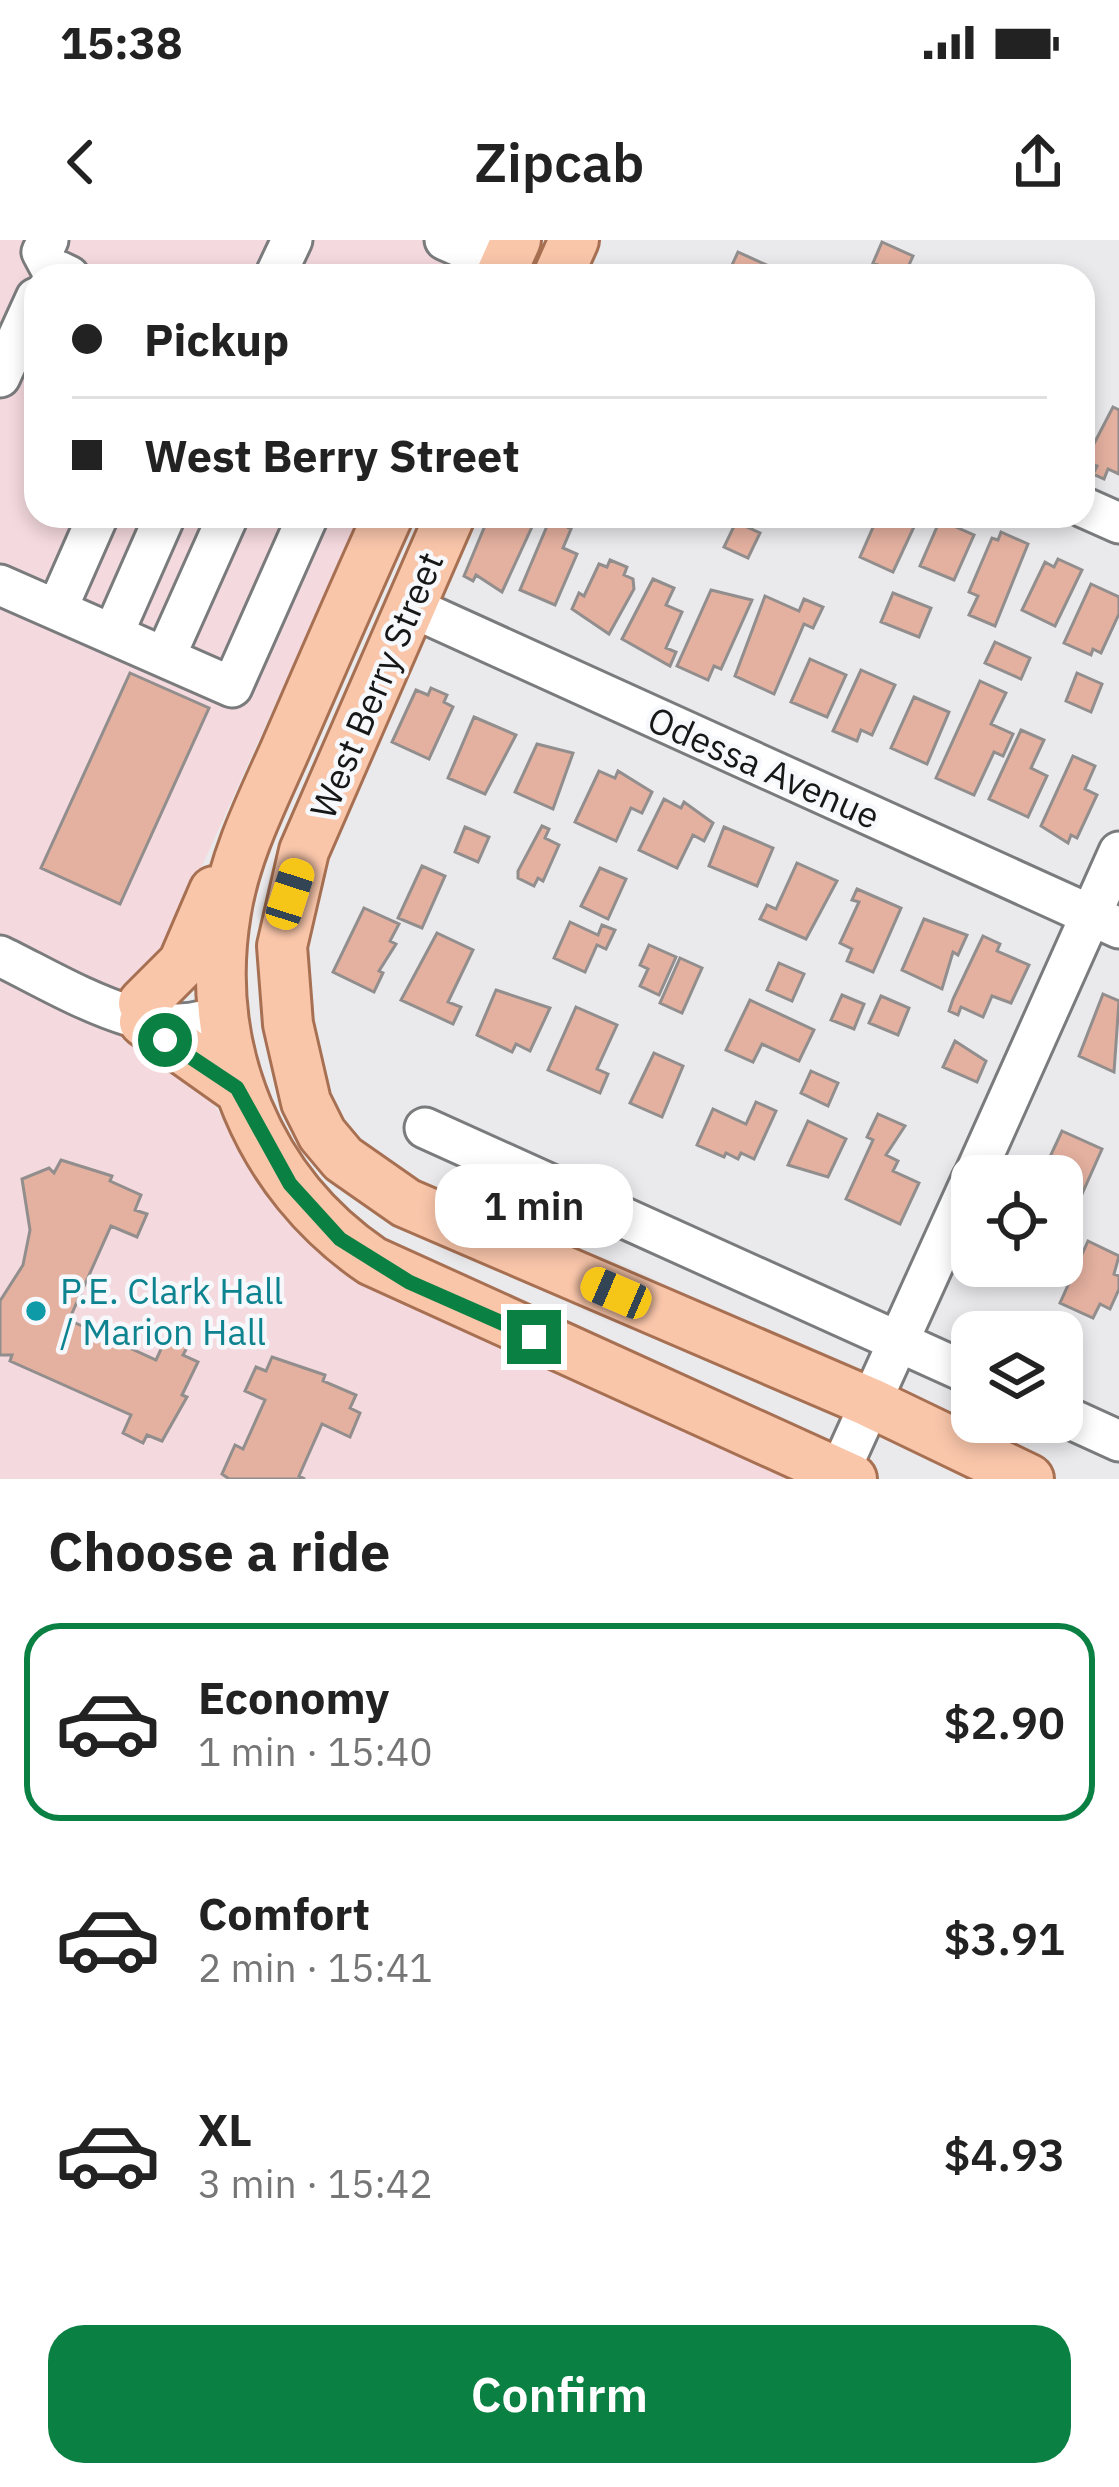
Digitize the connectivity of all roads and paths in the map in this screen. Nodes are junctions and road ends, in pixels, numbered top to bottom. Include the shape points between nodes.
1 (445, 240) edge
2 (505, 264) edge
3 (24, 315) edge
4 (0, 377) edge
5 (93, 528) edge
6 (160, 528) edge
7 (223, 528) edge
8 (303, 528) edge
9 (383, 528) edge
10 (445, 528) edge
11 (0, 585) edge
12 (410, 607) junction
13 (56, 609) junction
14 (113, 634) junction
15 (165, 658) junction
16 (277, 769) junction
17 (1119, 852) edge
18 (1105, 921) edge
19 (282, 946) junction
20 (0, 956) edge
21 (128, 1009) junction
22 (225, 1010) junction
23 (237, 1088) junction
24 (306, 1102) junction
25 (425, 1129) dead end
26 (985, 1155) edge
27 (951, 1227) edge
28 (899, 1342) junction
29 (951, 1366) edge
30 (869, 1402) junction
31 (1083, 1425) edge
32 (1119, 1441) edge
33 (842, 1477) edge
34 (1030, 1479) edge

1 - 2 street
3 - 4 street
5 - 13 street
6 - 14 street
7 - 15 street
8 - 15 street via 232,687
9 - 16 main road, West Berry Street
10 - 12 main road, West Berry Street
11 - 13 street
12 - 18 street, Odessa Avenue
12 - 19 main road, West Berry Street via 304,851
13 - 14 street
14 - 15 street
16 - 21 main road via 183,963
16 - 22 main road, West Berry Street via 225,913
17 - 18 street
18 - 26 street
19 - 22 main road via 254,987
19 - 24 main road, West Berry Street
20 - 21 street
21 - 22 street via 206,1023
21 - 23 main road
22 - 23 main road, West Berry Street
22 - 24 main road via 266,1041
23 - 33 main road, West Berry Street via 290,1184 372,1262
24 - 30 main road, West Berry Street via 344,1159 406,1203
25 - 28 street
27 - 28 street
28 - 29 street
28 - 30 street
30 - 33 street
30 - 34 main road, West Berry Street
31 - 32 street

